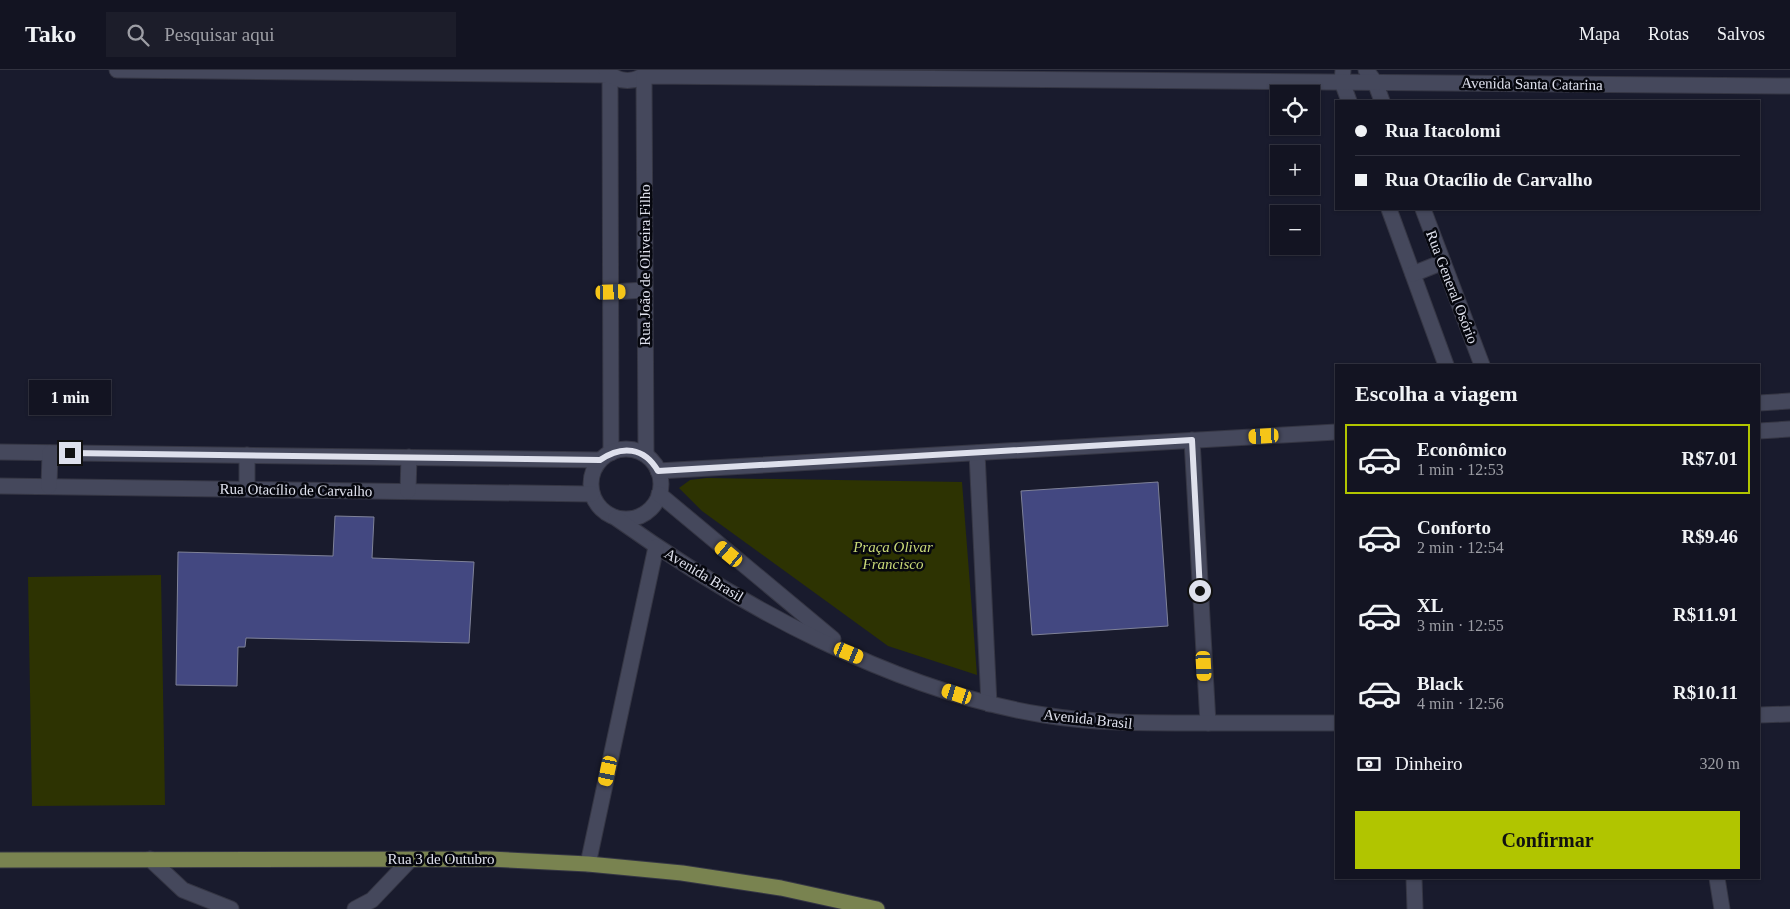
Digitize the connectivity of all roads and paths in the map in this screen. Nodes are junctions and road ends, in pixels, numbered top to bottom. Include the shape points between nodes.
1 (117, 70) edge
2 (1366, 70) edge
3 (608, 72) edge
4 (646, 73) edge
5 (926, 74) edge
6 (1144, 75) edge
7 (1342, 76) edge
8 (1634, 78) edge
9 (1375, 82) junction
10 (1790, 86) edge
11 (1349, 100) edge
12 (1382, 100) edge
13 (1389, 210) edge
14 (1423, 210) edge
15 (1443, 262) junction
16 (1413, 274) junction
17 (645, 290) junction
18 (611, 292) junction
19 (1446, 364) edge
20 (1482, 364) edge
21 (1790, 401) edge
22 (1760, 403) edge
23 (1790, 429) edge
24 (1335, 432) edge
25 (1760, 432) edge
26 (1192, 440) junction
27 (0, 452) edge
28 (50, 453) junction
29 (976, 453) junction
30 (646, 455) junction
31 (248, 456) junction
32 (605, 456) junction
33 (409, 458) junction
34 (658, 471) junction
35 (0, 486) edge
36 (49, 486) junction
37 (247, 489) junction
38 (408, 491) junction
39 (592, 494) junction
40 (659, 494) junction
41 (616, 518) junction
42 (656, 547) junction
43 (849, 653) junction
44 (989, 704) junction
45 (1790, 714) edge
46 (1760, 715) edge
47 (1208, 723) junction
48 (1335, 723) edge
49 (150, 859) junction
50 (411, 859) junction
51 (0, 860) edge
52 (588, 864) junction
53 (1414, 879) edge
54 (1717, 879) edge
55 (231, 909) edge
56 (355, 909) edge
57 (877, 909) edge
58 (1415, 909) edge
59 (1722, 909) edge

1 - 3 street
2 - 9 street
3 - 4 street, Avenida Santa Catarina via 627,81
3 - 18 street
4 - 5 street, Avenida Santa Catarina
4 - 17 street, Rua João de Oliveira Filho
5 - 6 street, Avenida Santa Catarina
6 - 7 street, Avenida Santa Catarina
7 - 9 street, Avenida Santa Catarina
7 - 11 street
8 - 9 street, Avenida Santa Catarina
8 - 10 street, Avenida Santa Catarina
9 - 12 street
13 - 16 street
14 - 15 street, Rua General Osório
15 - 16 street
15 - 20 street, Rua General Osório
16 - 19 street
17 - 18 street
17 - 30 street, Rua João de Oliveira Filho
18 - 32 street
21 - 22 street
23 - 25 street
24 - 26 street
26 - 29 street
26 - 47 street
27 - 28 street
28 - 31 street
28 - 36 street
29 - 34 street
29 - 44 street
30 - 32 street via 628,449
30 - 34 street
31 - 33 street
31 - 37 street
32 - 33 street
32 - 39 street via 594,470 590,482
33 - 38 street
34 - 40 street
35 - 36 street, Rua Otacílio de Carvalho
36 - 37 street, Rua Otacílio de Carvalho
37 - 38 street, Rua Otacílio de Carvalho
38 - 39 street, Rua Otacílio de Carvalho
39 - 41 street via 597,505
40 - 41 street via 643,515 630,519
40 - 43 street, Avenida Brasil
41 - 42 street, Avenida Brasil
42 - 43 street, Avenida Brasil via 774,617
42 - 52 street
43 - 44 street, Avenida Brasil via 926,684
44 - 47 street, Avenida Brasil via 1097,721
45 - 46 street
47 - 48 street, Avenida Brasil
49 - 50 main road, Rua 3 de Outubro
49 - 51 main road, Rua 3 de Outubro
49 - 55 street via 183,890
50 - 52 main road, Rua 3 de Outubro
50 - 56 street via 372,900
52 - 57 main road, Rua 3 de Outubro via 682,873 781,888
53 - 58 street
54 - 59 street

